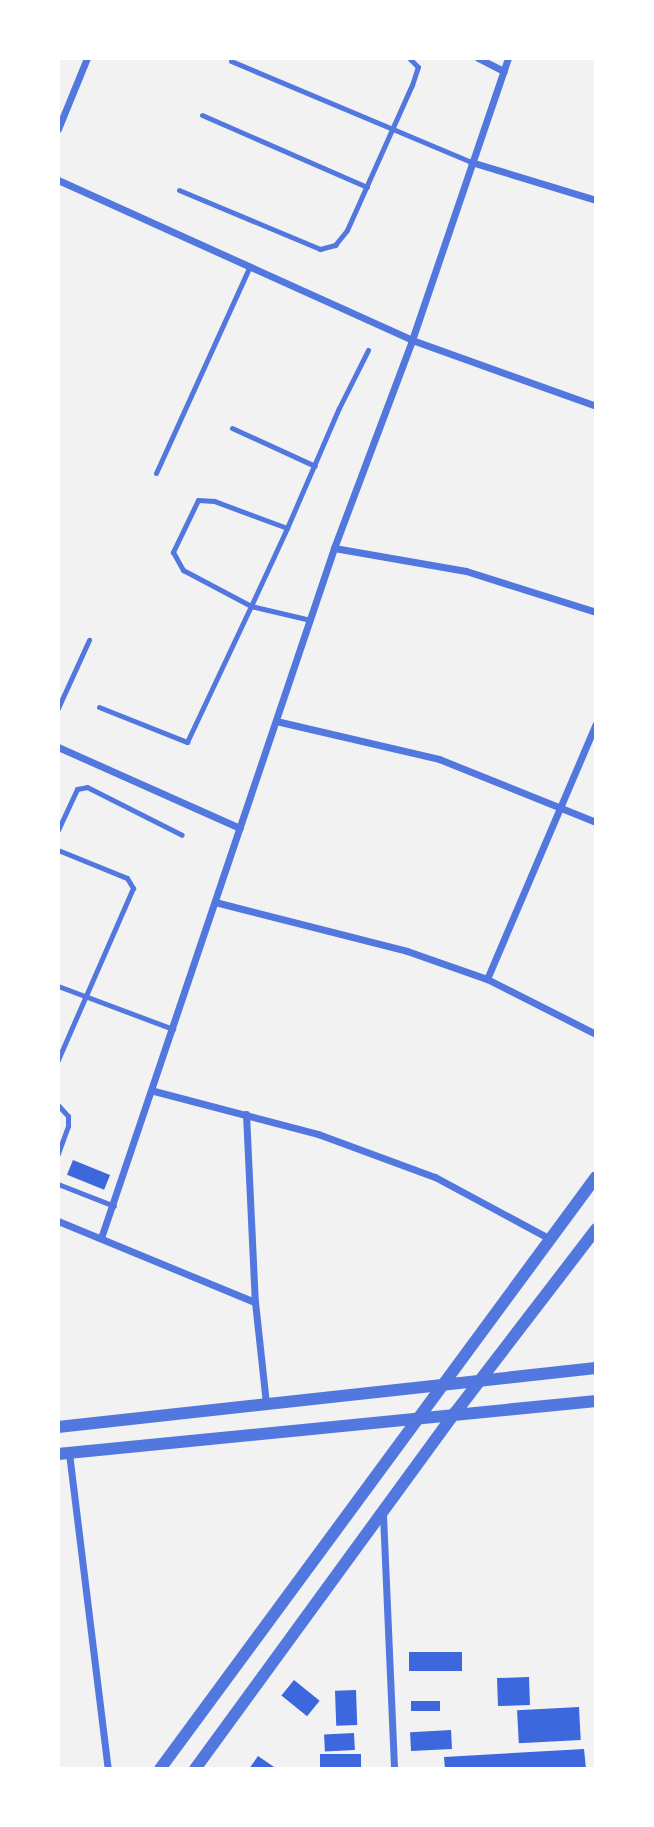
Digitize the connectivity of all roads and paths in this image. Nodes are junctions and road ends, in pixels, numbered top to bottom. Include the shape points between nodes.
1 (87, 58) edge
2 (409, 58) edge
3 (478, 58) edge
4 (508, 58) edge
5 (231, 61) dead end
6 (504, 71) junction
7 (202, 116) dead end
8 (58, 128) edge
9 (393, 129) junction
10 (471, 162) junction
11 (58, 180) edge
12 (367, 187) junction
13 (179, 190) dead end
14 (596, 200) edge
15 (249, 268) junction
16 (412, 340) junction
17 (368, 350) dead end
18 (596, 406) edge
19 (232, 428) dead end
20 (315, 466) junction
21 (156, 473) dead end
22 (287, 528) junction
23 (334, 548) junction
24 (251, 606) junction
25 (596, 612) edge
26 (310, 620) junction
27 (89, 640) dead end
28 (99, 707) dead end
29 (58, 708) edge
30 (276, 721) junction
31 (596, 724) edge
32 (58, 747) edge
33 (560, 805) junction
34 (596, 822) edge
35 (240, 828) junction
36 (58, 830) edge
37 (182, 835) dead end
38 (58, 850) edge
39 (215, 902) junction
40 (487, 979) junction
41 (58, 986) edge
42 (84, 996) junction
43 (174, 1030) junction
44 (596, 1034) edge
45 (58, 1060) edge
46 (154, 1091) junction
47 (58, 1105) edge
48 (246, 1114) junction
49 (58, 1154) edge
50 (596, 1177) edge
51 (58, 1184) edge
52 (114, 1206) junction
53 (58, 1220) edge
54 (596, 1229) edge
55 (101, 1238) junction
56 (550, 1238) junction
57 (255, 1302) junction
58 (596, 1368) edge
59 (482, 1380) junction
60 (442, 1384) junction
61 (596, 1401) edge
62 (267, 1404) junction
63 (455, 1413) junction
64 (417, 1417) junction
65 (58, 1427) edge
66 (63, 1453) edge
67 (383, 1512) junction
68 (108, 1769) edge
69 (160, 1769) edge
70 (195, 1769) edge
71 (394, 1769) edge

1 - 8 street
2 - 9 lane via 418,67
3 - 6 street
4 - 6 street
5 - 9 lane
6 - 10 street
7 - 12 lane
9 - 10 lane
9 - 12 lane
10 - 14 street
10 - 16 street
11 - 15 street
12 - 13 lane via 347,230 335,245 320,249
15 - 16 street
15 - 21 lane
16 - 18 street
16 - 23 street
17 - 20 lane
19 - 20 lane
20 - 22 lane
22 - 24 lane
22 - 24 lane via 214,500 198,500 185,521 173,552 183,570
23 - 25 street via 466,571
23 - 26 street
24 - 26 lane
24 - 28 lane via 187,743
26 - 30 street
27 - 29 lane
30 - 33 street via 439,759
30 - 35 street
31 - 33 street
32 - 35 street
33 - 34 street
33 - 40 street
35 - 39 street
36 - 37 lane via 77,789 88,787
38 - 42 lane via 127,877 133,888
39 - 40 street via 407,951
39 - 43 street
40 - 44 street
41 - 42 lane
42 - 43 lane
42 - 45 lane
43 - 46 street
46 - 48 street
46 - 52 street
47 - 49 lane via 68,1116 68,1126
48 - 56 street via 318,1134 435,1177
48 - 57 street
50 - 56 street
51 - 52 lane
52 - 55 street
53 - 55 street
54 - 59 street
55 - 57 street
56 - 60 street
57 - 62 street
58 - 59 street
59 - 60 street
59 - 63 street
60 - 62 street
60 - 64 street
61 - 63 street
62 - 65 street
63 - 64 street
63 - 67 street
64 - 66 street
64 - 69 street
66 - 68 street
67 - 70 street
67 - 71 street

